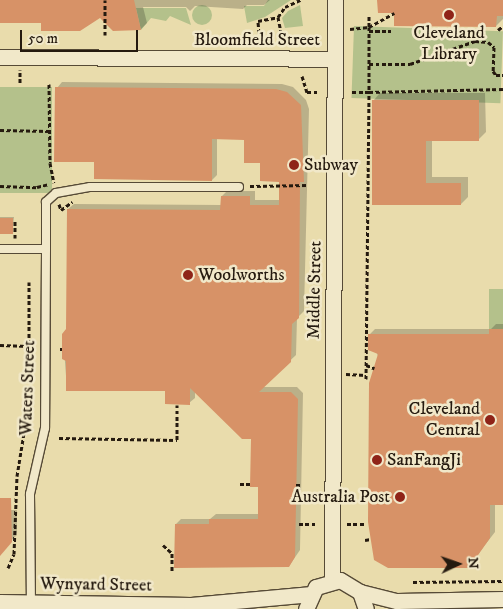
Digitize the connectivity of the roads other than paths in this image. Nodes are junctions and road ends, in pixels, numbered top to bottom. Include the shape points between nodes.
1 (335, 0) edge
2 (0, 57) edge
3 (335, 59) junction
4 (239, 187) road end
5 (0, 249) edge
6 (46, 249) junction
7 (332, 580) junction
8 (360, 592) junction
9 (311, 594) junction
10 (503, 599) edge
11 (0, 602) edge
12 (31, 603) junction
13 (61, 606) edge
14 (196, 607) edge
15 (306, 609) edge
16 (366, 609) edge

1 - 3 street, Middle Street
2 - 3 street, Bloomfield Street
3 - 7 street, Middle Street
4 - 6 lane, Waters Street via 90,187 56,193 46,202
5 - 6 lane
6 - 12 lane, Waters Street via 45,428 30,494
7 - 8 street via 348,582
7 - 9 street
8 - 10 street via 397,601
8 - 16 street
9 - 14 street, Wynyard Street
9 - 15 street
11 - 12 street, Wynyard Street
12 - 13 street, Wynyard Street
13 - 14 street, Wynyard Street

